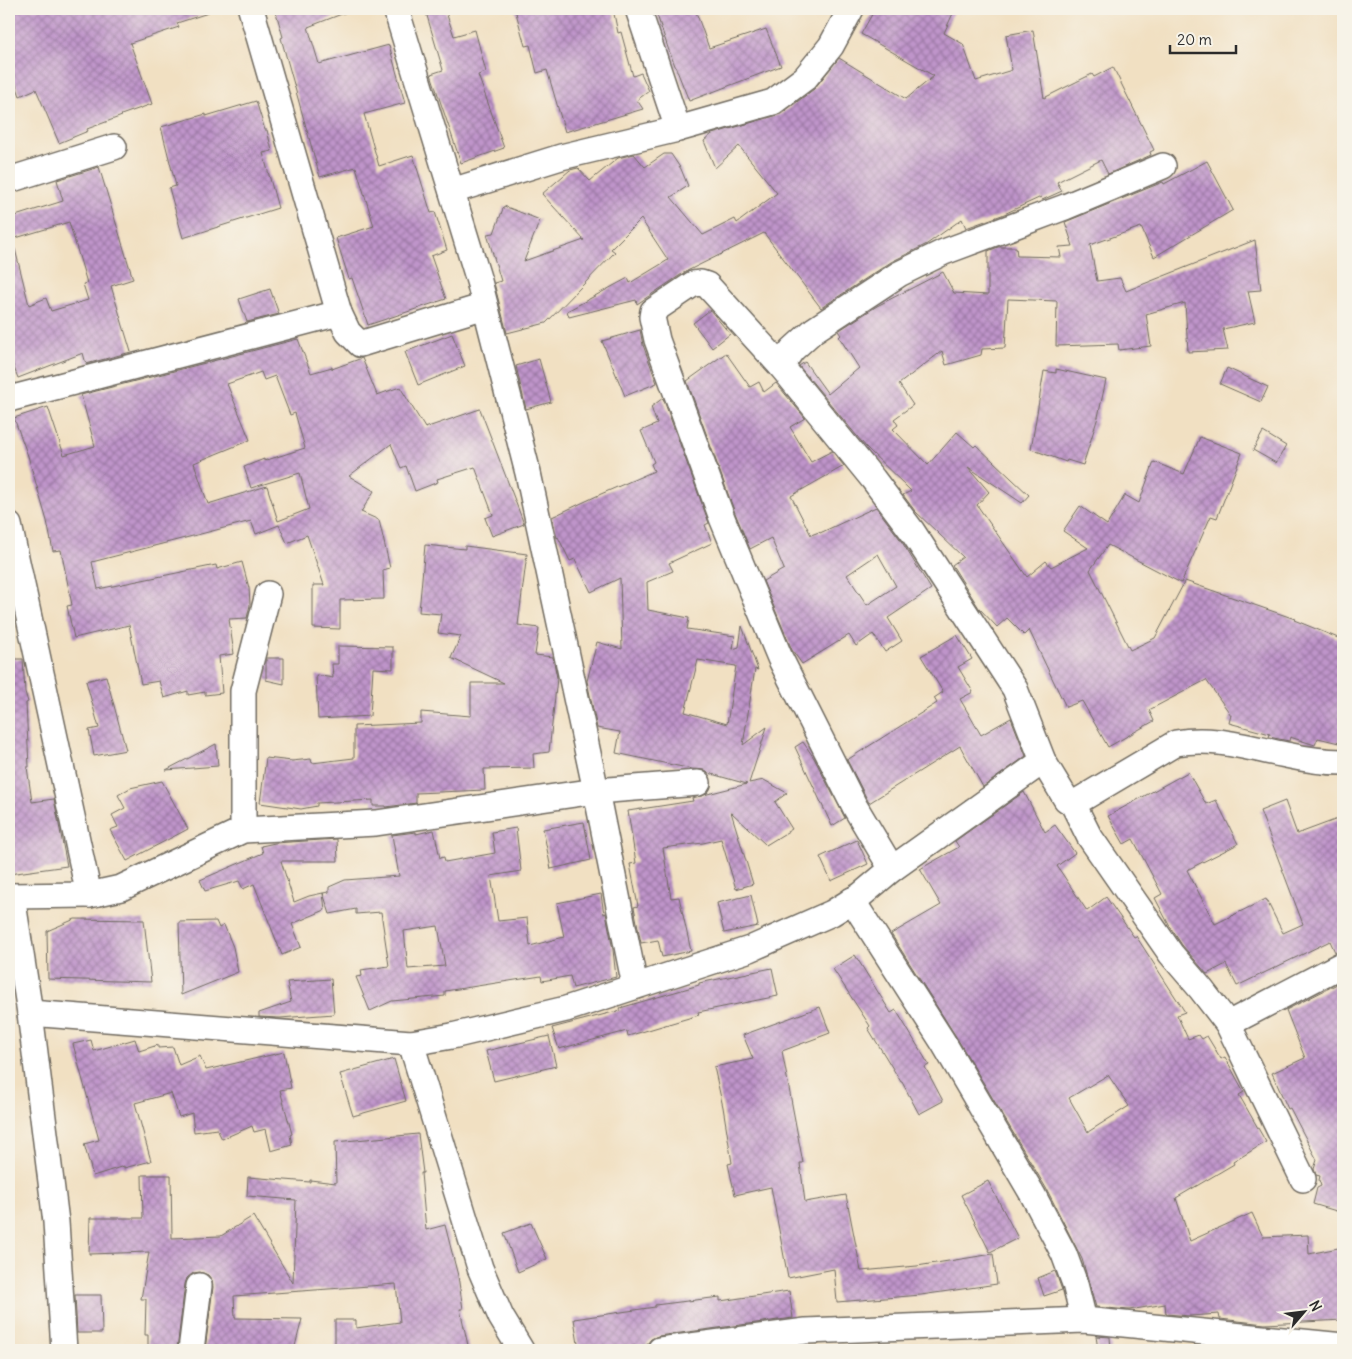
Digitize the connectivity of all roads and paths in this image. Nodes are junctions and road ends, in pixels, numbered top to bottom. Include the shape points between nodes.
1 (251, 9) edge
2 (396, 9) edge
3 (638, 9) edge
4 (851, 9) edge
5 (678, 129) junction
6 (114, 147) dead end
7 (1163, 166) dead end
8 (9, 180) edge
9 (452, 191) junction
10 (485, 306) junction
11 (339, 313) junction
12 (781, 366) junction
13 (9, 399) edge
14 (9, 525) edge
15 (268, 594) dead end
16 (1043, 761) junction
17 (1343, 762) edge
18 (698, 783) dead end
19 (596, 791) junction
20 (1073, 804) junction
21 (243, 830) junction
22 (892, 870) junction
23 (90, 895) junction
24 (10, 896) edge
25 (852, 900) junction
26 (1343, 964) edge
27 (635, 986) junction
28 (30, 1012) junction
29 (1228, 1024) junction
30 (411, 1043) junction
31 (1303, 1178) dead end
32 (199, 1286) dead end
33 (1084, 1320) junction
34 (744, 1345) edge
35 (1343, 1346) edge
36 (64, 1350) edge
37 (191, 1350) edge
38 (521, 1350) edge
39 (660, 1350) edge

1 - 11 street
2 - 9 street
3 - 5 street
4 - 5 street via 831,46 805,78 773,102
5 - 9 street via 561,157
6 - 8 street
7 - 12 street via 944,252 899,274 814,330 792,350
9 - 10 street
10 - 11 street via 360,344 348,332
10 - 19 street via 528,472
11 - 13 street
12 - 16 street via 912,531 1015,689
12 - 22 street via 707,285 693,284 653,310 657,340 718,509 780,658
14 - 23 street
15 - 21 street via 243,691
16 - 20 street via 1066,799
16 - 22 street
17 - 20 street via 1286,756 1238,744 1191,740 1176,743
18 - 19 street
19 - 21 street via 376,823
19 - 27 street
20 - 29 street via 1089,836 1171,954
21 - 23 street via 121,888
22 - 25 street
23 - 24 street
24 - 28 street
25 - 27 street via 832,913 750,949
25 - 33 street via 943,1042 1033,1195 1064,1254
26 - 29 street
27 - 30 street via 566,1008
28 - 30 street
28 - 36 street via 56,1222
29 - 31 street
30 - 38 street via 480,1268 501,1317
32 - 37 street
33 - 34 street via 806,1331
33 - 35 street
34 - 39 street

